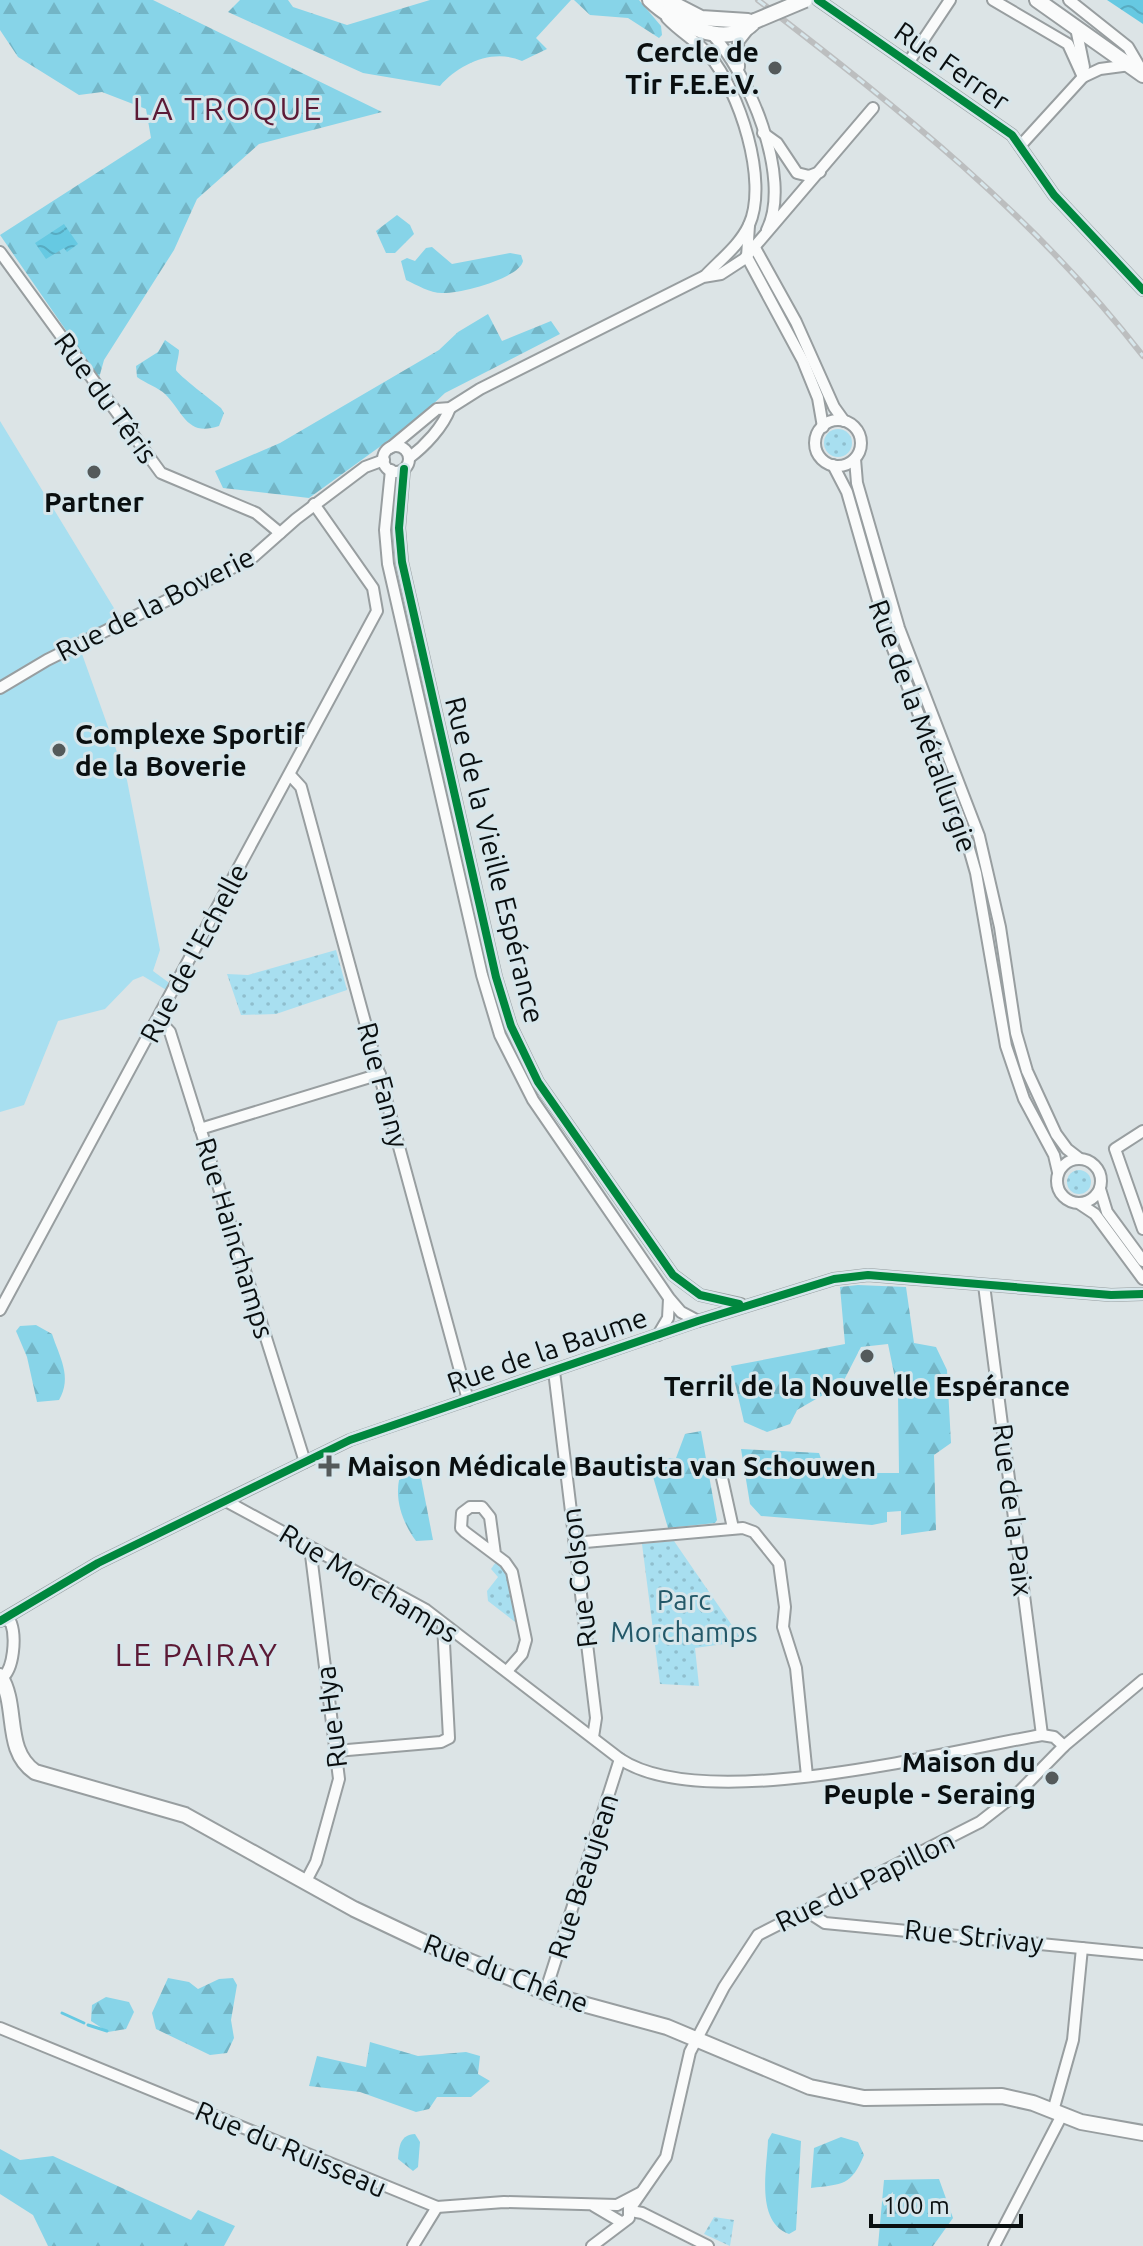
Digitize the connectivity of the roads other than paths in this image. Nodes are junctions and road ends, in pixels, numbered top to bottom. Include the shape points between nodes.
1 (805, 0) edge
2 (818, 0) edge
3 (950, 0) edge
4 (993, 0) edge
5 (1037, 0) edge
6 (1069, 0) edge
7 (660, 2) edge
8 (753, 24) junction
9 (1076, 28) junction
10 (712, 33) junction
11 (908, 63) junction
12 (1139, 71) edge
13 (740, 73) junction
14 (1083, 77) junction
15 (873, 108) dead end
16 (763, 132) junction
17 (1020, 146) junction
18 (820, 172) junction
19 (749, 225) junction
20 (764, 235) junction
21 (0, 252) edge
22 (751, 252) junction
23 (703, 277) junction
24 (1143, 290) edge
25 (450, 408) junction
26 (844, 421) junction
27 (823, 427) junction
28 (390, 448) junction
29 (409, 458) junction
30 (855, 459) junction
31 (384, 460) junction
32 (833, 465) junction
33 (404, 469) junction
34 (391, 470) junction
35 (314, 504) junction
36 (280, 533) junction
37 (388, 564) junction
38 (405, 578) junction
39 (397, 602) junction
40 (0, 688) edge
41 (290, 775) junction
42 (158, 1019) junction
43 (380, 1074) junction
44 (200, 1129) junction
45 (1143, 1131) edge
46 (1080, 1159) junction
47 (1058, 1172) junction
48 (1100, 1189) junction
49 (1080, 1204) junction
50 (1143, 1229) edge
51 (1143, 1261) edge
52 (1143, 1279) edge
53 (984, 1285) junction
54 (1143, 1294) edge
55 (669, 1298) junction
56 (751, 1305) junction
57 (0, 1310) edge
58 (698, 1321) junction
59 (657, 1337) junction
60 (554, 1371) junction
61 (468, 1400) junction
62 (305, 1462) junction
63 (722, 1478) dead end
64 (226, 1501) junction
65 (733, 1528) junction
66 (574, 1543) junction
67 (310, 1547) junction
68 (495, 1554) junction
69 (2, 1620) edge
70 (443, 1624) junction
71 (507, 1671) junction
72 (1, 1677) edge
73 (1143, 1680) edge
74 (1042, 1735) junction
75 (593, 1737) junction
76 (1064, 1746) junction
77 (336, 1751) junction
78 (620, 1759) junction
79 (807, 1776) junction
80 (305, 1883) junction
81 (808, 1912) junction
82 (1082, 1948) junction
83 (1143, 1954) edge
84 (545, 1993) junction
85 (0, 2028) edge
86 (696, 2040) junction
87 (1058, 2113) junction
88 (1143, 2133) edge
89 (594, 2206) junction
90 (437, 2207) junction
91 (625, 2207) junction
92 (651, 2220) junction
93 (620, 2221) junction
94 (413, 2246) edge
95 (592, 2246) edge
96 (708, 2246) edge
97 (994, 2246) edge

1 - 8 main road, bridge
2 - 11 street, Rue Ferrer
3 - 11 street
4 - 14 street via 1065,42 1076,54
5 - 9 main road
6 - 12 street via 1128,47
7 - 8 main road via 701,18
7 - 10 main road via 684,26
7 - 19 street via 711,57 740,115 755,180
8 - 10 main road
8 - 13 street via 738,42
9 - 12 main road
9 - 14 street
10 - 13 street
11 - 17 street, Rue Ferrer via 999,124
12 - 14 street via 1100,69
13 - 16 street
14 - 17 street
15 - 18 street
16 - 18 street via 797,173
16 - 20 street via 777,184 775,210
17 - 24 street, Rue Ferrer via 1054,195
18 - 20 street
19 - 22 street
19 - 23 street via 737,245
20 - 22 street
21 - 36 street, Rue du Têris via 161,473 261,516
22 - 23 street via 721,274
22 - 26 street, Rue de la Métallurgie via 796,322
22 - 27 street, Rue de la Métallurgie via 807,372
23 - 25 street
25 - 28 street via 437,409
25 - 29 street
26 - 27 street
26 - 30 street, Rue de la Métallurgie via 856,428 861,440
27 - 32 street, Rue de la Métallurgie via 816,439 818,452
28 - 29 street via 402,448
28 - 31 street
29 - 33 street
30 - 32 street
30 - 46 street, Rue de la Métallurgie via 857,483 899,628 981,844 1022,1055 1049,1121
31 - 34 street
31 - 35 street, Rue de la Boverie via 365,467
32 - 47 street, Rue de la Métallurgie via 847,492 889,639 962,824 976,873 1006,1046
33 - 34 street
33 - 38 street, Rue de la Vieille Espérance via 399,536
34 - 37 street, Rue de la Vieille Espérance via 385,530
35 - 36 street, Rue de la Boverie
35 - 41 street, Rue de l'Echelle via 376,594 377,611
36 - 40 street, Rue de la Boverie via 244,563
37 - 38 street
37 - 39 street, Rue de la Vieille Espérance
38 - 39 street
38 - 56 street, Rue de la Vieille Espérance via 496,977 526,1060 673,1275 708,1299
39 - 55 street, Rue de la Vieille Espérance via 500,1035 533,1100
41 - 42 street, Rue de l'Echelle
41 - 43 street, Rue Fanny via 301,787
42 - 44 street, Rue Hainchamps via 170,1032
42 - 57 street, Rue de l'Echelle
43 - 44 street
43 - 61 street, Rue Fanny
44 - 62 street, Rue Hainchamps
45 - 50 street via 1117,1146 1116,1154
46 - 47 street
46 - 48 street, Rue de la Métallurgie via 1096,1167
47 - 49 street, Rue de la Métallurgie via 1060,1194
48 - 49 street
48 - 51 street, Rue de la Métallurgie via 1107,1212
49 - 52 street, Rue de la Métallurgie via 1095,1214
53 - 54 street, Rue de la Baume
53 - 56 street, Rue de la Baume via 853,1276
53 - 74 street, Rue de la Paix
55 - 58 street, Rue de la Vieille Espérance
55 - 59 street via 668,1318
56 - 58 street, Rue de la Baume
58 - 59 street, Rue de la Baume
59 - 60 street, Rue de la Baume
60 - 61 street, Rue de la Baume
60 - 66 street, Rue Colson
61 - 62 street, Rue de la Baume via 350,1440
62 - 64 street, Rue de la Baume
63 - 65 street
64 - 67 street, Rue Morchamps
64 - 69 street, Rue de la Baume via 98,1563
65 - 66 street
65 - 79 street via 754,1532 779,1563 783,1627 796,1668
66 - 75 street, Rue Colson via 596,1718
67 - 70 street, Rue Morchamps
67 - 77 street, Rue Hya
68 - 68 street via 461,1528 462,1513 470,1507 489,1513
68 - 71 street via 512,1572 526,1631 524,1651
69 - 72 street via 14,1631 9,1669
70 - 71 street, Rue Morchamps
70 - 77 street via 449,1738
71 - 75 street, Rue Morchamps
72 - 80 main road, Rue du Chêne via 16,1748 29,1768 185,1815
73 - 76 street, Rue du Papillon
74 - 76 street
74 - 79 street, Rue Morchamps
75 - 78 street, Rue Morchamps
76 - 81 street, Rue du Papillon via 980,1822
77 - 80 street, Rue Hya via 339,1779
78 - 79 street, Rue Morchamps via 651,1774 687,1780
78 - 84 street, Rue Beaujean
80 - 84 main road, Rue du Chêne via 401,1932
81 - 82 street, Rue Strivay via 825,1923
81 - 86 street, Rue du Papillon via 754,1939
82 - 83 street, Rue Strivay
82 - 87 street via 1073,2040
84 - 86 main road, Rue du Chêne
85 - 90 street, Rue du Ruisseau
86 - 87 main road, Rue du Chêne via 842,2095 994,2096
86 - 91 street, Rue du Papillon via 682,2075 666,2157
87 - 88 main road, Rue du Chêne
87 - 97 street
89 - 90 street, Rue du Ruisseau via 504,2202
89 - 91 street, Rue du Ruisseau
89 - 93 street, Rue du Ruisseau
90 - 94 street
91 - 92 street
91 - 93 street
91 - 93 street via 613,2209
92 - 93 street
92 - 96 street
93 - 95 street

